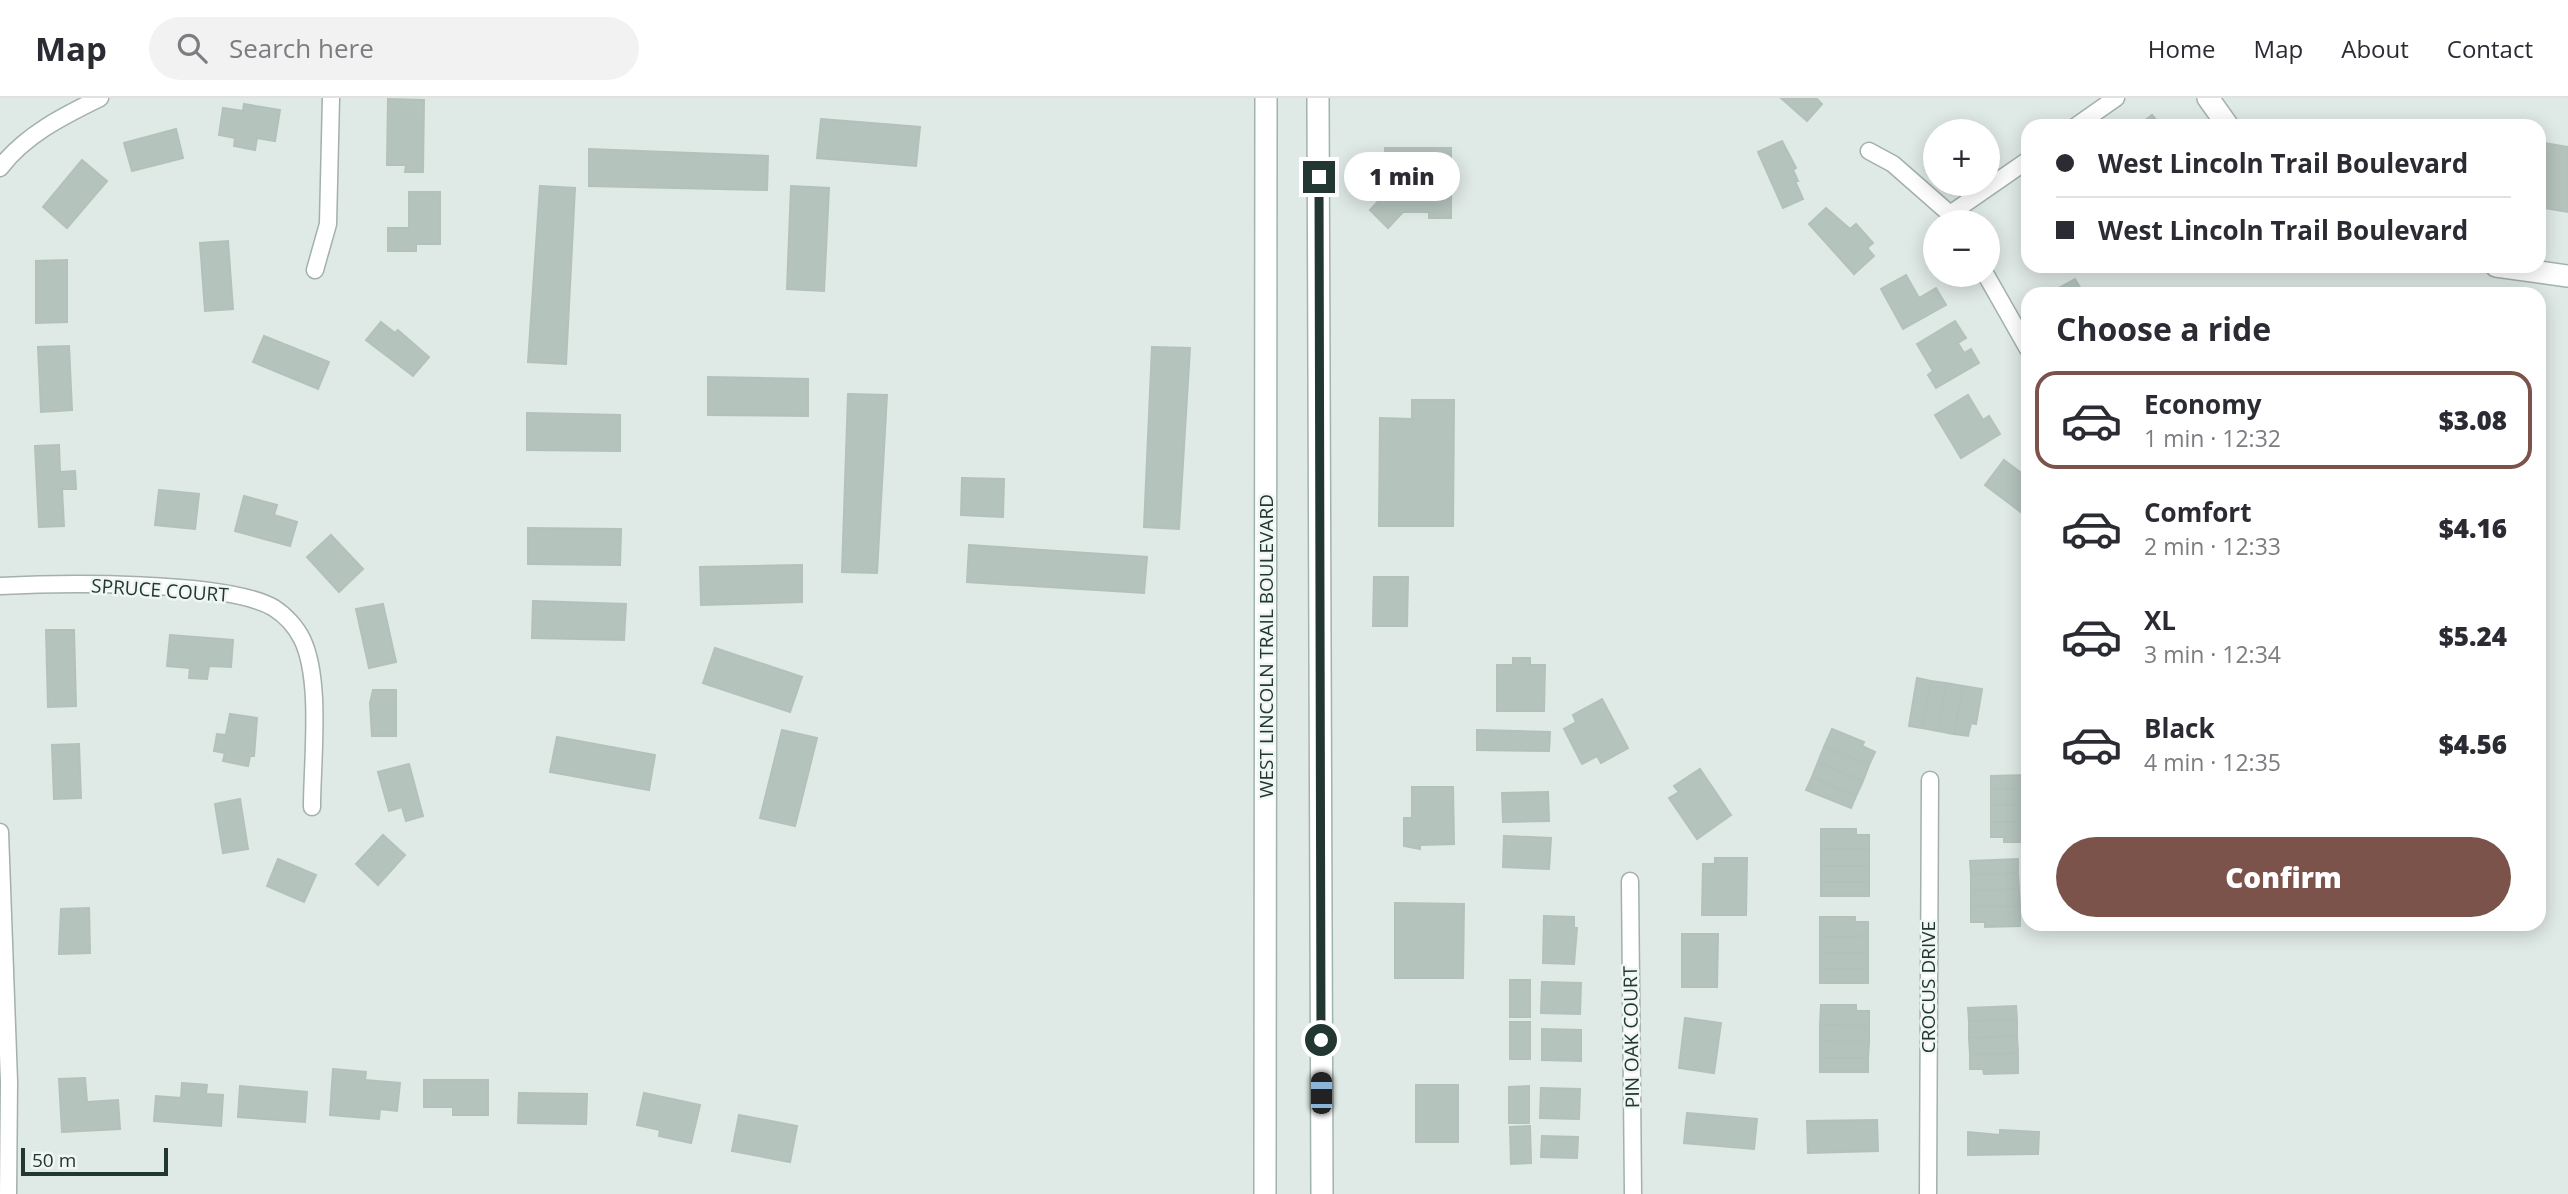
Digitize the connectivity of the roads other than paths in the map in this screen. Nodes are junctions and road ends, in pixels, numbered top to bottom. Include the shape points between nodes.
1 (100, 98) edge
2 (331, 98) edge
3 (1266, 98) edge
4 (1318, 98) edge
5 (2116, 98) edge
6 (2208, 98) edge
7 (2086, 119) edge
8 (2223, 119) edge
9 (1868, 152) dead end
10 (2021, 165) edge
11 (0, 168) edge
12 (1944, 210) edge
13 (1963, 210) edge
14 (315, 270) dead end
15 (2546, 273) edge
16 (2568, 276) edge
17 (1993, 287) edge
18 (2021, 337) edge
19 (0, 586) edge
20 (1930, 780) dead end
21 (312, 807) dead end
22 (0, 832) edge
23 (1, 859) edge
24 (1630, 881) dead end
25 (8, 1194) edge
26 (1265, 1194) edge
27 (1322, 1194) edge
28 (1633, 1194) edge
29 (1928, 1194) edge

1 - 11 street via 31,137
2 - 14 street via 328,224
3 - 26 main road, WEST LINCOLN TRAIL BOULEVARD
4 - 27 main road
5 - 7 street
6 - 8 main road
9 - 12 street via 1894,164
10 - 13 street
15 - 16 main road
17 - 18 street
19 - 21 street, SPRUCE COURT via 61,583 216,592 273,608 301,636 313,675
20 - 29 street, CROCUS DRIVE
22 - 23 street
23 - 25 street
24 - 28 street, PIN OAK COURT

